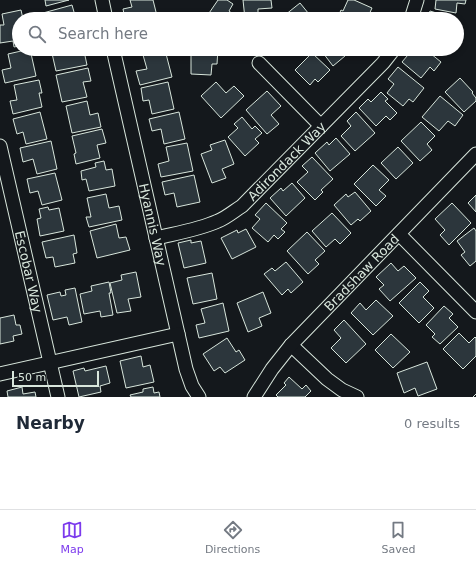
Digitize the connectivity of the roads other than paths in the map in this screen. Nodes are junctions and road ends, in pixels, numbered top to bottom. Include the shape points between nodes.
1 (102, 0) edge
2 (417, 0) edge
3 (105, 12) edge
4 (413, 12) edge
5 (115, 56) edge
6 (388, 56) edge
7 (259, 63) dead end
8 (321, 126) junction
9 (0, 146) edge
10 (476, 154) edge
11 (399, 234) junction
12 (156, 238) junction
13 (476, 312) edge
14 (178, 334) junction
15 (291, 345) junction
16 (50, 363) junction
17 (0, 374) edge
18 (58, 397) edge
19 (199, 397) edge
20 (254, 397) edge
21 (357, 397) edge

1 - 3 street
2 - 4 street
5 - 12 street, Hyannis Way
6 - 8 street, Adirondack Way
7 - 8 street
8 - 12 street, Adirondack Way via 242,206 226,217 200,228
9 - 16 street, Escobar Way
10 - 11 street, Bradshaw Road
11 - 13 street
11 - 15 street, Bradshaw Road
12 - 14 street, Hyannis Way
14 - 16 street
14 - 19 street, Hyannis Way via 186,368
15 - 20 street, Bradshaw Road
15 - 21 street via 327,379
16 - 17 street
16 - 18 street, Escobar Way

